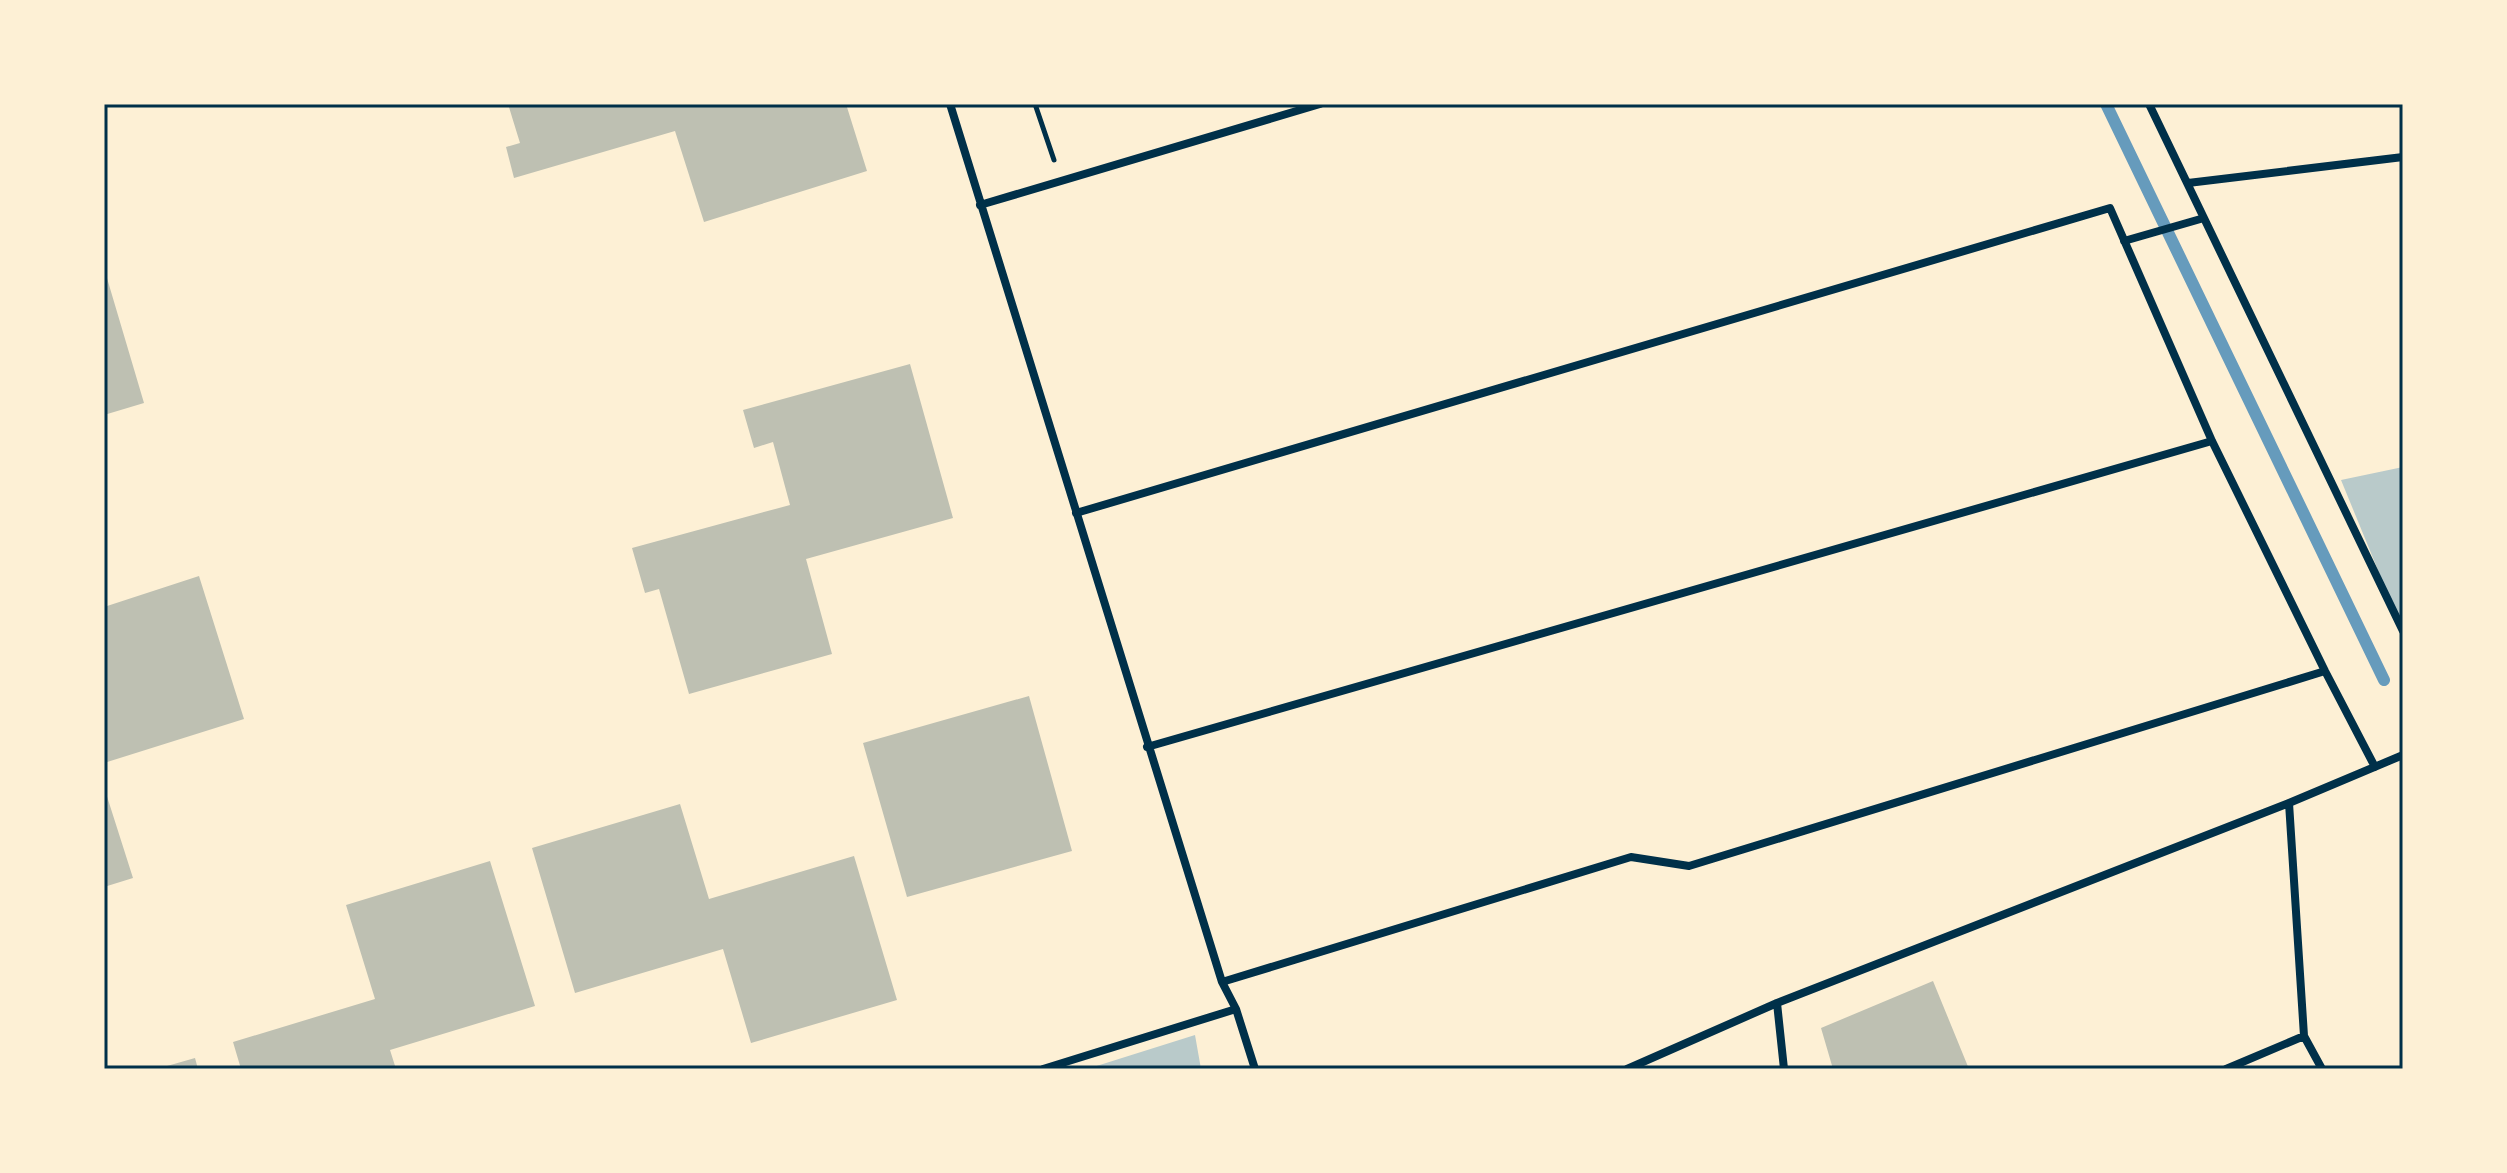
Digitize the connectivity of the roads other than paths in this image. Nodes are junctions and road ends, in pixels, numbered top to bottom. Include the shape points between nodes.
1 (950, 104) edge
2 (1320, 104) edge
3 (2149, 104) edge
4 (2403, 157) edge
5 (2188, 183) junction
6 (980, 205) junction
7 (2204, 218) junction
8 (2124, 241) junction
9 (2212, 441) junction
10 (1076, 513) junction
11 (2403, 631) edge
12 (2325, 671) junction
13 (1147, 747) junction
14 (2403, 755) edge
15 (2375, 767) junction
16 (2289, 803) junction
17 (1222, 982) junction
18 (1777, 1003) junction
19 (1236, 1009) junction
20 (2304, 1036) junction
21 (1043, 1069) edge
22 (1255, 1069) edge
23 (1627, 1069) edge
24 (1784, 1069) edge
25 (2226, 1069) edge
26 (2322, 1069) edge

1 - 6 street
2 - 6 street
3 - 5 street
4 - 5 street
5 - 7 street
6 - 10 street
7 - 8 street
7 - 11 street
8 - 9 street
8 - 10 street via 2110,208
9 - 12 street
9 - 13 street
10 - 13 street
12 - 15 street
12 - 17 street via 1689,866 1631,857
13 - 17 street
14 - 15 street
15 - 16 street
16 - 18 street
16 - 20 street
17 - 19 street
18 - 23 street
18 - 24 street
19 - 21 street
19 - 22 street
20 - 25 street
20 - 26 street

